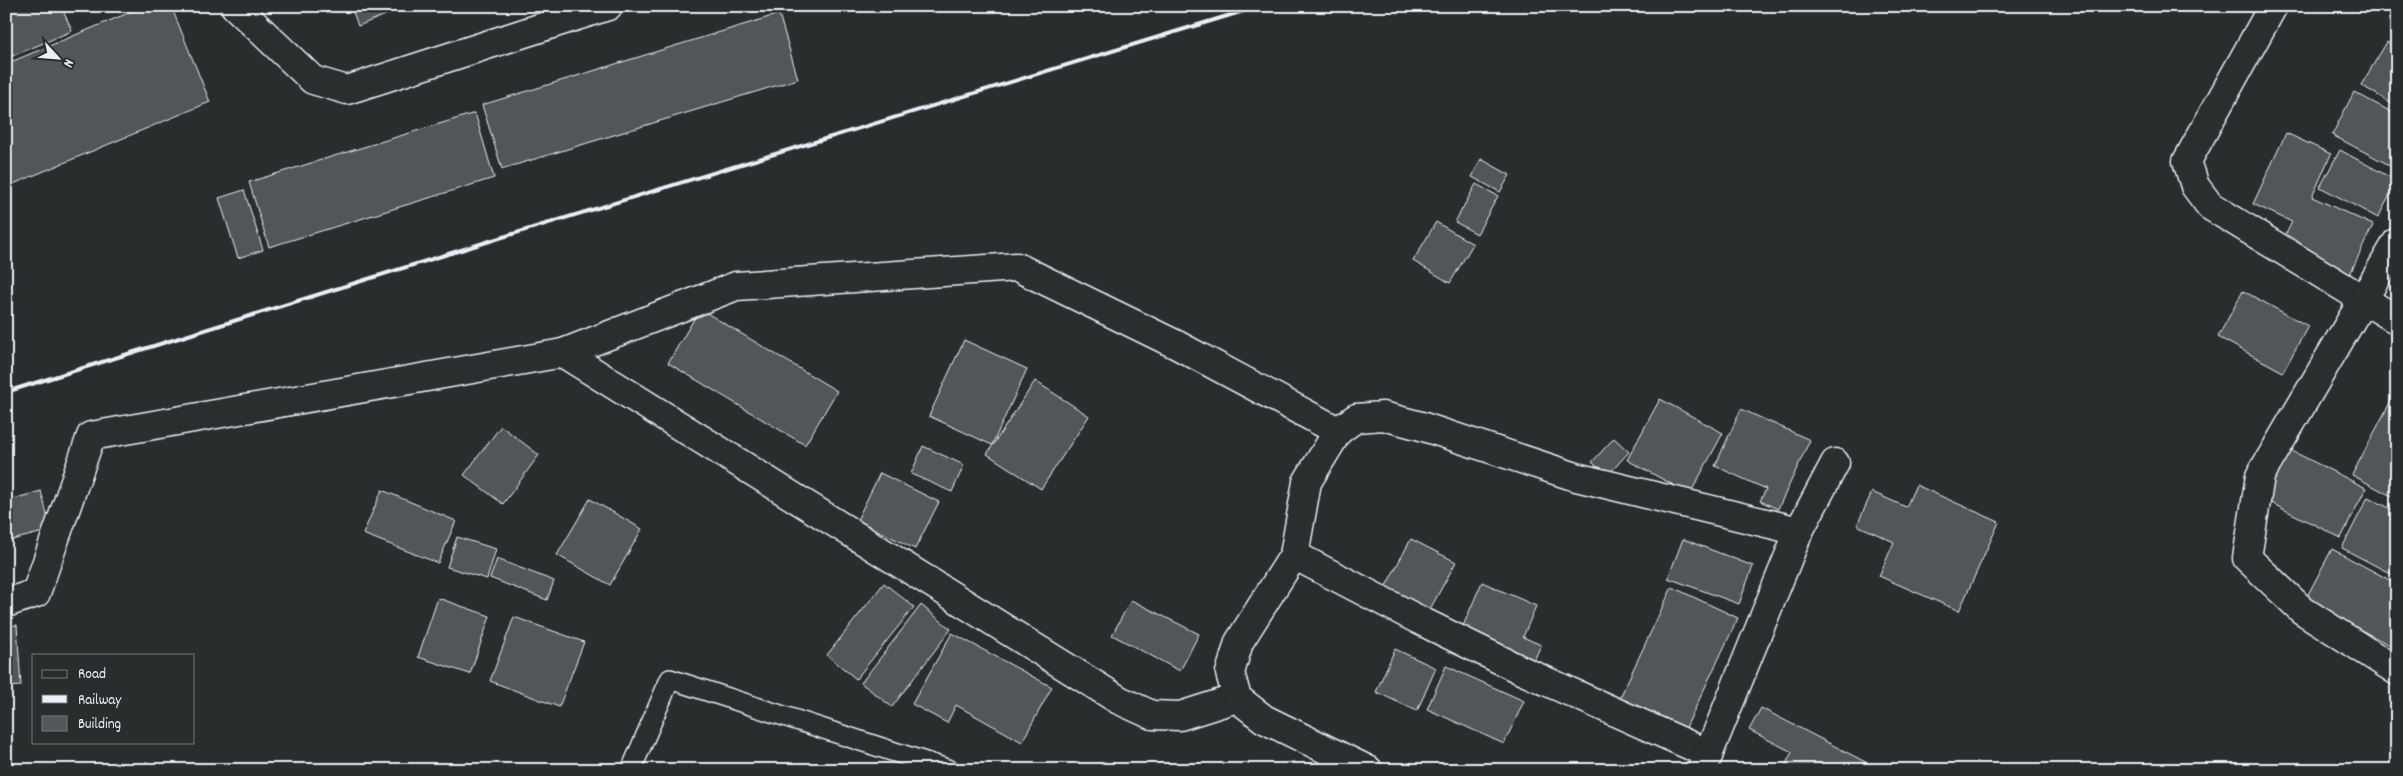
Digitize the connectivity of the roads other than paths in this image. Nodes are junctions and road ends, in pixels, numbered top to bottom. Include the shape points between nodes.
1 (235, 6) edge
2 (608, 6) edge
3 (2273, 6) edge
4 (2397, 242) edge
5 (2363, 300) junction
6 (2397, 320) edge
7 (563, 353) junction
8 (1338, 431) junction
9 (1836, 463) dead end
10 (1799, 531) junction
11 (1294, 555) junction
12 (6, 603) edge
13 (2397, 671) edge
14 (1237, 698) junction
15 (1706, 762) edge
16 (631, 770) edge
17 (950, 770) edge
18 (1368, 770) edge

1 - 2 street via 313,80 347,90
3 - 5 street via 2187,161 2195,186 2210,206
4 - 5 street
5 - 6 street
5 - 13 street via 2260,476 2247,558 2302,610
7 - 8 street via 736,286 1017,267 1177,345
7 - 12 street via 90,436 36,593
7 - 14 street via 1119,700 1152,714 1180,716
8 - 10 street via 1356,418 1383,416 1576,477
8 - 11 street via 1307,482
9 - 10 street
10 - 15 street
11 - 14 street via 1239,642 1230,673
11 - 15 street
14 - 18 street via 1264,719
16 - 17 lane via 670,679

